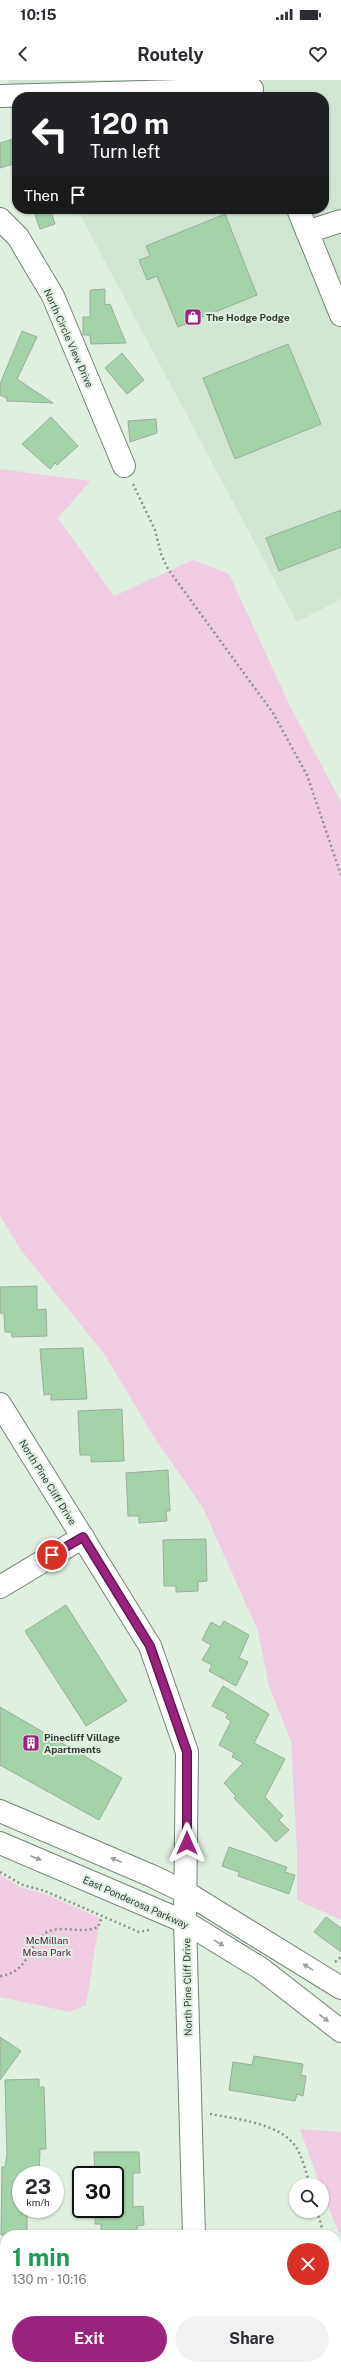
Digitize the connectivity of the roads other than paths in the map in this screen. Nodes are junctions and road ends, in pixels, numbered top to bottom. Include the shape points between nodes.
1 (253, 89) edge
2 (145, 92) edge
3 (0, 96) edge
4 (12, 96) edge
5 (300, 214) edge
6 (0, 219) edge
7 (341, 221) edge
8 (307, 232) junction
9 (341, 315) edge
10 (124, 466) road end
11 (0, 1404) edge
12 (83, 1537) junction
13 (0, 1587) edge
14 (0, 1811) edge
15 (0, 1843) edge
16 (187, 1893) junction
17 (185, 1922) junction
18 (341, 1988) edge
19 (341, 2031) edge
20 (194, 2230) edge

1 - 2 street
3 - 4 street
5 - 8 street
6 - 10 street, North Circle View Drive via 18,237 54,296
7 - 8 street
8 - 9 street
11 - 12 street, North Pine Cliff Drive
12 - 13 street
12 - 16 street, North Pine Cliff Drive via 150,1646 187,1752
16 -> 14 street
15 -> 17 street, East Ponderosa Parkway
16 - 17 street, North Pine Cliff Drive
18 -> 16 street
17 -> 19 street, East Ponderosa Parkway via 260,1968
17 - 20 street, North Pine Cliff Drive

